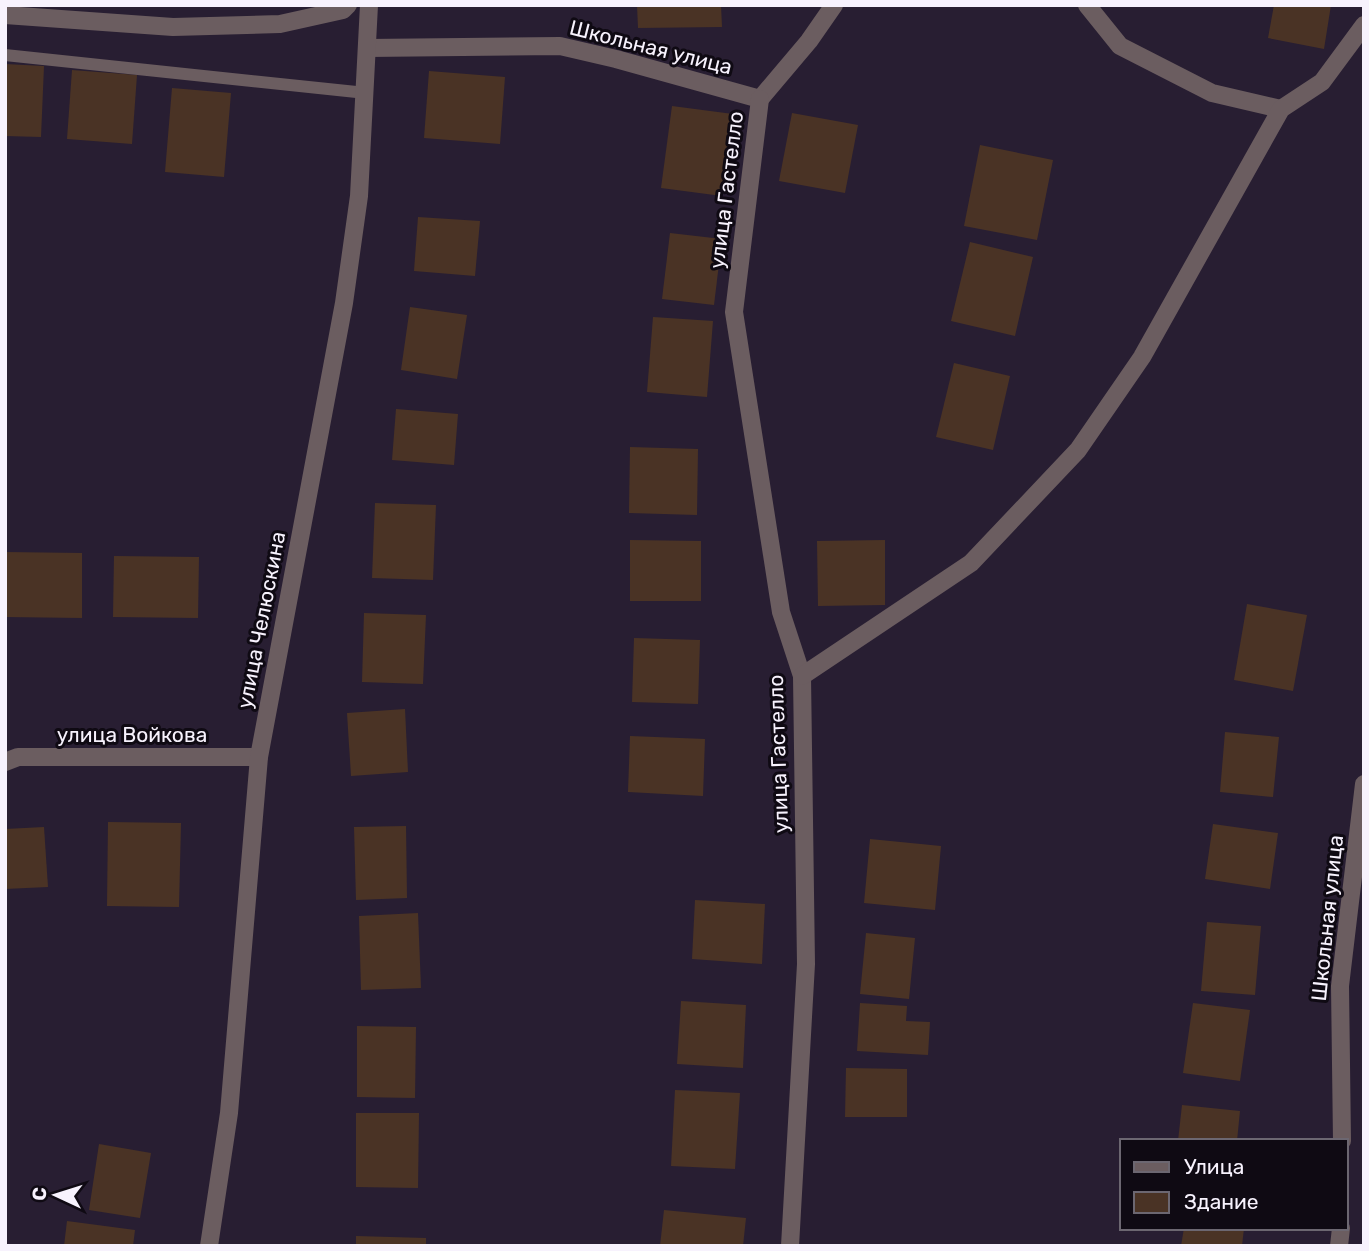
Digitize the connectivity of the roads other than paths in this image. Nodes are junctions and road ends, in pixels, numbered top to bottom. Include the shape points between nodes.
1 (369, 5) edge
2 (834, 5) edge
3 (1087, 5) edge
4 (343, 7) edge
5 (5, 15) edge
6 (1364, 24) edge
7 (368, 48) junction
8 (5, 55) edge
9 (366, 93) junction
10 (760, 99) junction
11 (1281, 109) junction
12 (802, 676) junction
13 (259, 757) junction
14 (5, 762) edge
15 (1364, 784) edge
16 (1342, 1139) edge
17 (209, 1246) edge
18 (790, 1246) edge

1 - 7 street, улица Челюскина
2 - 10 street
3 - 11 street via 1120,46 1212,93
4 - 5 street via 280,24 173,27
6 - 11 street via 1322,82
7 - 9 street, улица Челюскина
7 - 10 street, Школьная улица via 560,46
8 - 9 lane
9 - 13 street, улица Челюскина via 359,196 344,303
10 - 12 street, улица Гастелло via 734,312 781,612
11 - 12 street via 1142,356 1078,450 971,563
12 - 18 street, улица Гастелло via 806,964
13 - 14 street, улица Войкова via 18,757
13 - 17 street, улица Челюскина via 229,1113
15 - 16 street, Школьная улица via 1340,986

